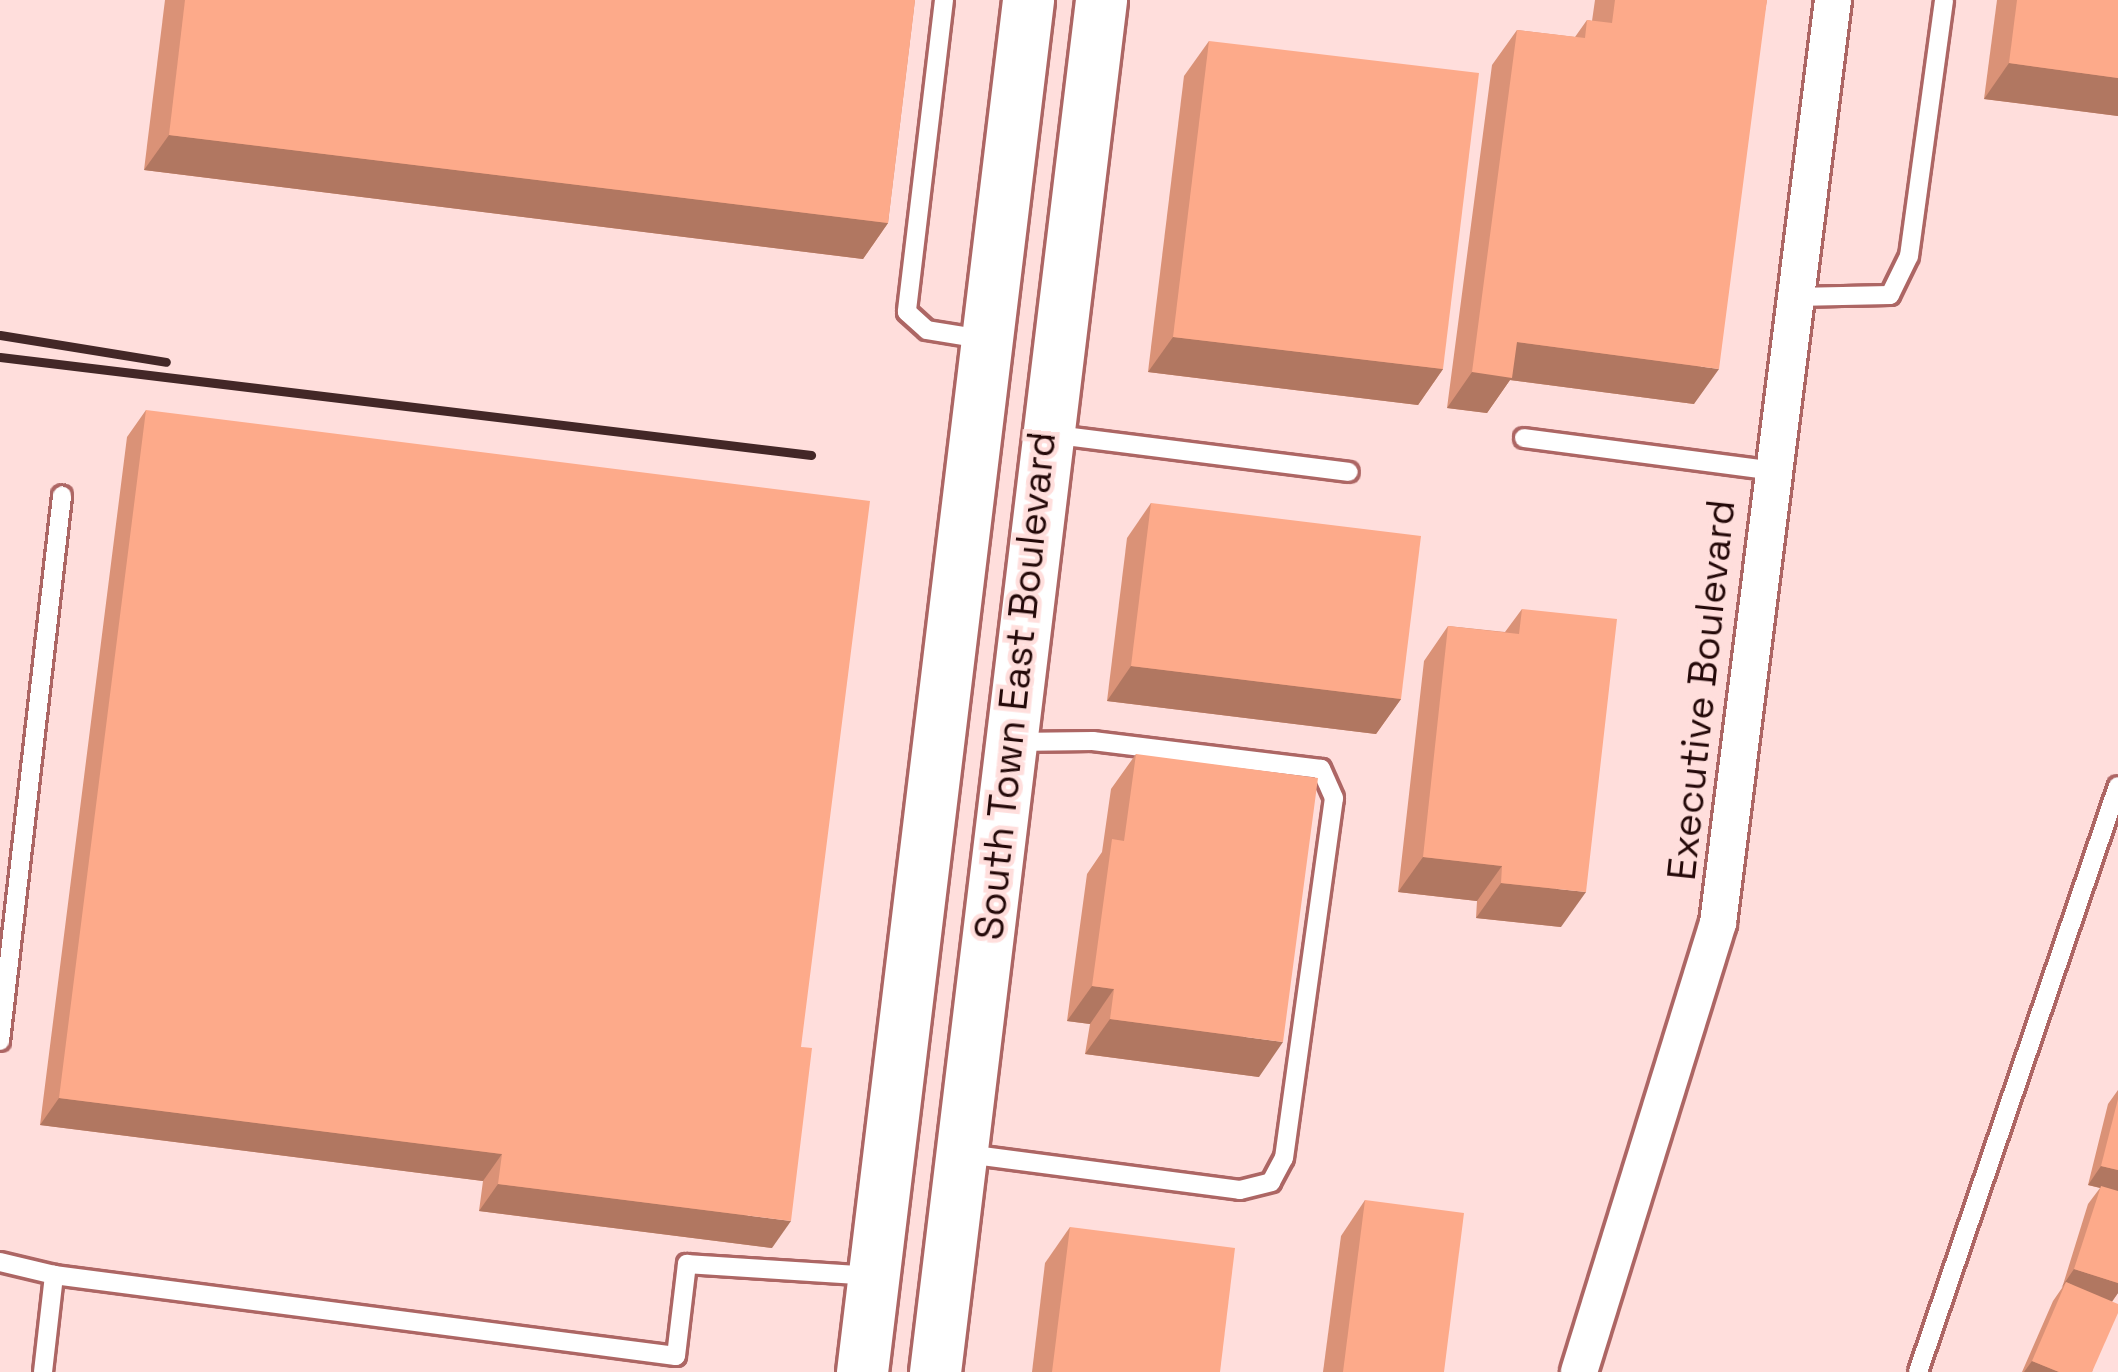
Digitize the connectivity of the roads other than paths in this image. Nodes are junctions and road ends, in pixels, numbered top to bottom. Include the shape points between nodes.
1 (944, 0) edge
2 (1028, 0) edge
3 (1101, 0) edge
4 (1833, 0) edge
5 (1943, 0) edge
6 (1793, 296) junction
7 (987, 340) junction
8 (977, 424) junction
9 (1045, 434) junction
10 (1524, 438) dead end
11 (1768, 470) junction
12 (1349, 472) dead end
13 (62, 496) dead end
14 (1011, 742) junction
15 (2118, 786) edge
16 (0, 1041) edge
17 (962, 1154) junction
18 (0, 1262) edge
19 (54, 1275) junction
20 (874, 1276) junction
21 (43, 1372) edge
22 (862, 1372) edge
23 (935, 1372) edge
24 (1579, 1372) edge
25 (1918, 1372) edge

1 - 7 lane via 907,312 927,330
2 - 7 main road, South Town East Boulevard
3 - 9 main road, South Town East Boulevard
4 - 6 street, Executive Boulevard
5 - 6 lane via 1900,276 1890,295
6 - 11 street, Executive Boulevard
7 - 8 main road, South Town East Boulevard
8 - 9 main road
8 - 20 main road, South Town East Boulevard
9 - 12 lane
9 - 14 main road, South Town East Boulevard
10 - 11 lane
11 - 24 street, Executive Boulevard via 1718,923
13 - 16 lane
14 - 17 main road, South Town East Boulevard
14 - 17 lane via 1093,741 1321,770 1334,798 1283,1158 1271,1182 1240,1190
15 - 25 lane
17 - 23 main road, South Town East Boulevard
18 - 19 lane
19 - 20 lane via 676,1357 687,1264
19 - 21 lane
20 - 22 main road, South Town East Boulevard

